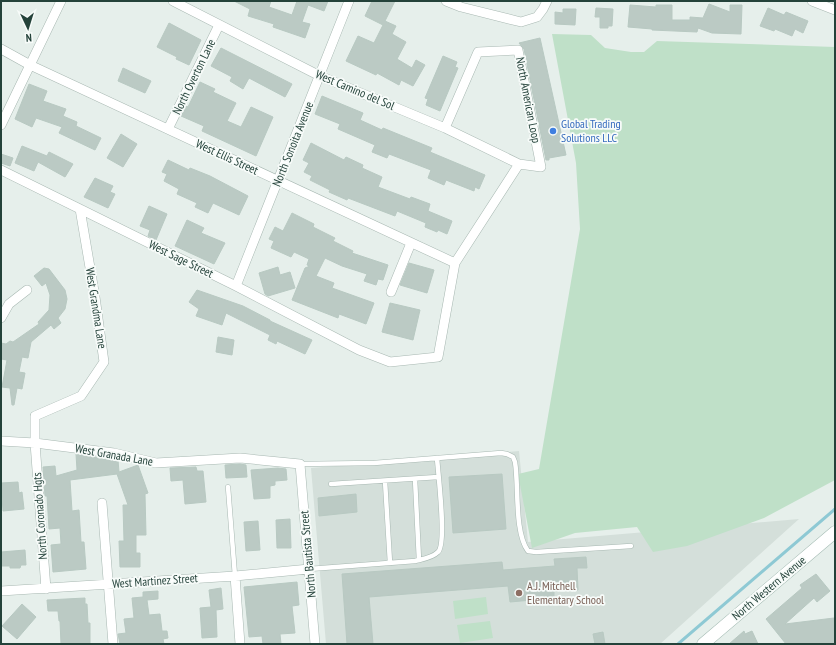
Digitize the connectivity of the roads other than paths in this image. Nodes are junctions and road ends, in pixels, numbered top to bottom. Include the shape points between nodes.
1 (61, 1) edge
2 (173, 1) edge
3 (350, 1) edge
4 (446, 1) edge
5 (812, 1) edge
6 (545, 5) edge
7 (835, 10) edge
8 (219, 25) junction
9 (1, 49) edge
10 (30, 65) junction
11 (320, 76) junction
12 (1, 124) edge
13 (445, 128) junction
14 (168, 129) junction
15 (519, 164) junction
16 (541, 167) joint
17 (1, 170) edge
18 (278, 181) junction
19 (80, 209) junction
20 (411, 243) junction
21 (455, 263) junction
22 (236, 286) junction
23 (26, 290) dead end
24 (391, 292) dead end
25 (1, 318) edge
26 (1, 441) edge
27 (35, 443) junction
28 (437, 458) junction
29 (300, 464) junction
30 (438, 477) junction
31 (414, 479) junction
32 (385, 481) junction
33 (331, 484) dead end
34 (228, 487) dead end
35 (102, 503) dead end
36 (835, 532) edge
37 (631, 546) dead end
38 (419, 560) junction
39 (390, 563) junction
40 (309, 569) junction
41 (235, 576) junction
42 (108, 584) junction
43 (46, 589) junction
44 (1, 591) edge
45 (113, 644) edge
46 (240, 644) edge
47 (315, 644) edge
48 (703, 644) edge

1 - 10 street
2 - 8 street, West Camino del Sol
3 - 11 street, North Sonoita Avenue
4 - 6 street via 521,22 537,18
5 - 7 street
8 - 11 street, West Camino del Sol
8 - 14 street, North Overton Lane
9 - 10 street, West Ellis Street
10 - 12 street
10 - 14 street, West Ellis Street
11 - 13 street, West Camino del Sol
11 - 18 street, North Sonoita Avenue
13 - 15 street, West Camino del Sol
13 - 16 street, North American Loop via 478,52 518,50
14 - 18 street, West Ellis Street
15 - 16 street, West Camino del Sol
15 - 21 street
17 - 19 street, West Sage Street
18 - 20 street, West Ellis Street
18 - 22 street, North Sonoita Avenue
19 - 22 street, West Sage Street
19 - 27 street, West Grandma Lane via 104,362 81,396 35,416
20 - 21 street, West Ellis Street
20 - 24 street
21 - 22 street, West Sage Street via 438,357 390,362 360,350
23 - 25 street via 9,304
26 - 27 street, West Granada Lane
27 - 29 street, West Granada Lane via 114,453 156,463 240,458
27 - 43 street, North Coronado Hgts
28 - 29 lane via 374,463
28 - 30 lane
28 - 37 lane via 501,453 513,457 521,535 528,551
29 - 40 street, North Bautista Street
30 - 31 lane
30 - 38 lane via 442,545 439,552
31 - 32 lane
31 - 38 lane
32 - 33 lane
32 - 39 lane
34 - 41 lane
35 - 42 street
36 - 48 street, North Western Avenue
38 - 39 lane
39 - 40 lane
40 - 41 street, West Martinez Street
40 - 47 street, North Bautista Street
41 - 42 street, West Martinez Street
41 - 46 street
42 - 43 street, West Martinez Street
42 - 45 street
43 - 44 street, West Martinez Street

